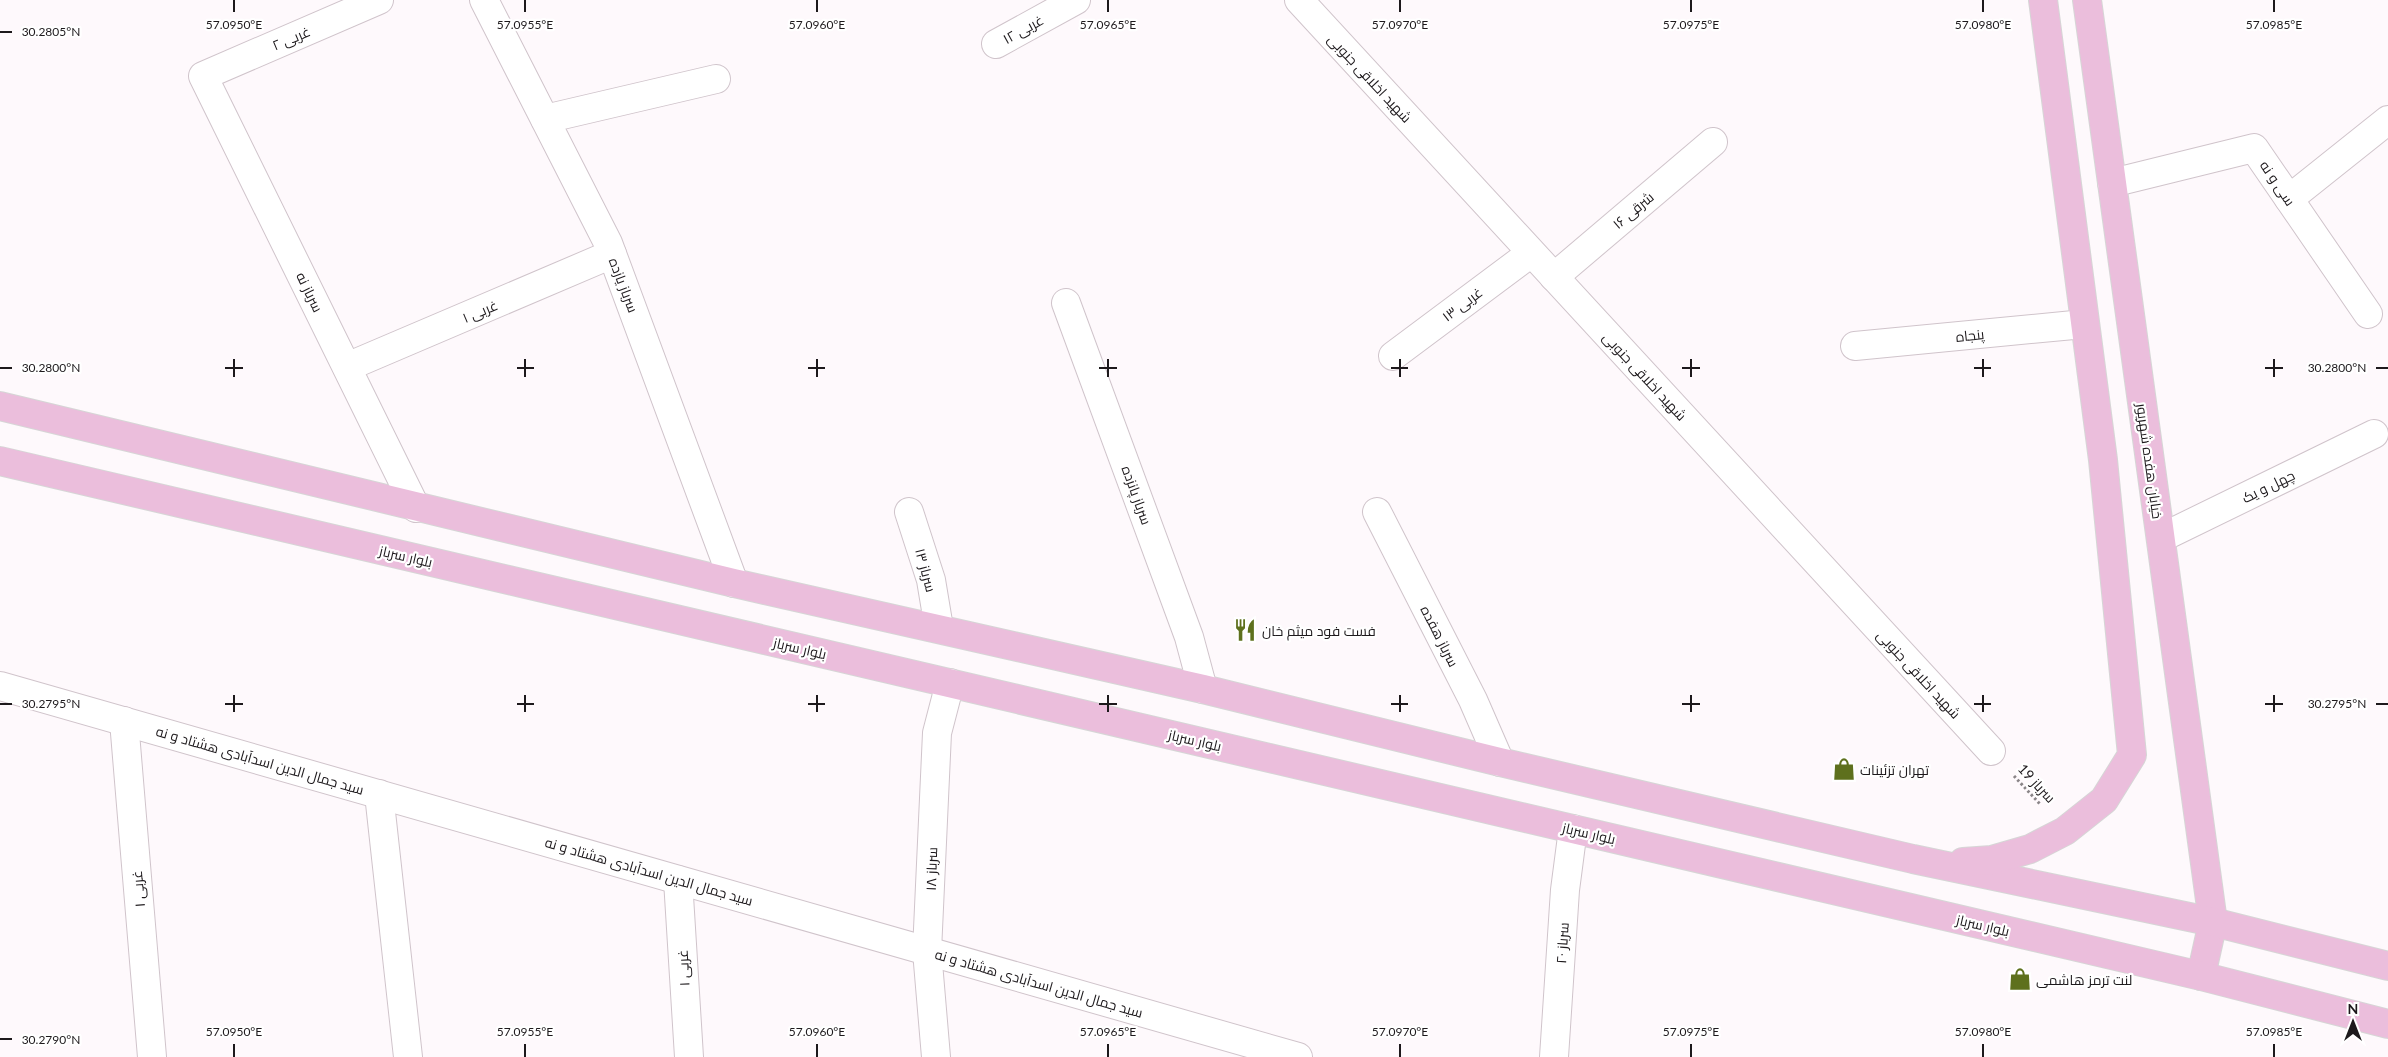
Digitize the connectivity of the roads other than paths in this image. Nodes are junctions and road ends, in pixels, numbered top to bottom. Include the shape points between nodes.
1 (378, 0) edge
2 (484, 0) edge
3 (1076, 0) edge
4 (1299, 0) edge
5 (2043, 0) edge
6 (2087, 0) edge
7 (996, 44) dead end
8 (203, 76) joint
9 (716, 79) dead end
10 (544, 119) junction
11 (2388, 120) edge
12 (1713, 142) dead end
13 (2112, 183) junction
14 (2289, 199) junction
15 (1531, 253) junction
16 (612, 254) junction
17 (1554, 277) junction
18 (1066, 303) dead end
19 (2368, 314) dead end
20 (2084, 324) junction
21 (1856, 346) dead end
22 (1393, 356) dead end
23 (347, 367) junction
24 (0, 406) edge
25 (2374, 434) dead end
26 (0, 461) edge
27 (416, 508) junction
28 (909, 512) dead end
29 (1377, 512) dead end
30 (2161, 538) junction
31 (734, 584) junction
32 (939, 628) junction
33 (950, 683) junction
34 (0, 686) edge
35 (1203, 689) junction
36 (124, 721) junction
37 (1991, 751) road end
38 (1500, 762) junction
39 (379, 794) junction
40 (1573, 829) junction
41 (1913, 859) junction
42 (678, 880) junction
43 (2213, 922) junction
44 (928, 951) junction
45 (2388, 966) edge
46 (2201, 976) junction
47 (2388, 1024) edge
48 (152, 1057) edge
49 (408, 1057) edge
50 (689, 1057) edge
51 (936, 1057) edge
52 (1298, 1057) edge
53 (1554, 1057) edge

1 - 8 street, غربی ۲
2 - 10 street, سرباز یازده
3 - 7 street, غربی ۱۲
4 - 15 street, شهید اخلاقی جنوبی
5 - 20 main road
6 - 13 main road, خیابان هفده شهریور
8 - 23 street, سرباز نه
9 - 10 street
10 - 16 street, سرباز یازده
11 - 14 street
12 - 17 street, شرقی ۱۶
13 - 14 street, سی و نه via 2254,148
13 - 30 main road, خیابان هفده شهریور
14 - 19 street, سی و نه
15 - 17 street, شهید اخلاقی جنوبی
15 - 22 street, غربی ۱۳
16 - 23 street, غربی ۱
16 - 31 street, سرباز یازده
17 - 37 street, شهید اخلاقی جنوبی
18 - 35 street, سرباز پانزده via 1189,637
20 - 21 street, پنجاه
20 - 41 main road via 2103,460 2132,755 2104,800 2065,831 2030,849 1992,860 1952,864
23 - 27 street, سرباز نه
24 - 27 main road
25 - 30 street, چهل و یک
26 - 33 main road, بلوار سرباز
27 - 31 main road
28 - 32 street, سرباز ۱۳ via 931,580
29 - 38 street, سرباز هفده
30 - 43 main road, خیابان هفده شهریور
31 - 32 main road
32 - 35 main road
33 - 40 main road, بلوار سرباز
33 - 44 street, سرباز ۱۸ via 937,733
34 - 36 street, سید جمال الدین اسدآبادی هشتاد و نه
35 - 38 main road
36 - 39 street, سید جمال الدین اسدآبادی هشتاد و نه
36 - 48 street, غربی ۱
38 - 41 main road
39 - 42 street, سید جمال الدین اسدآبادی هشتاد و نه
39 - 49 street
40 - 46 main road, بلوار سرباز
40 - 53 street, سرباز ۲۰ via 1565,890
41 - 43 main road
42 - 44 street, سید جمال الدین اسدآبادی هشتاد و نه
42 - 50 street, غربی ۱
43 - 45 main road
43 - 46 main road
44 - 51 street, سرباز ۱۸
44 - 52 street, سید جمال الدین اسدآبادی هشتاد و نه
46 - 47 main road, بلوار سرباز

